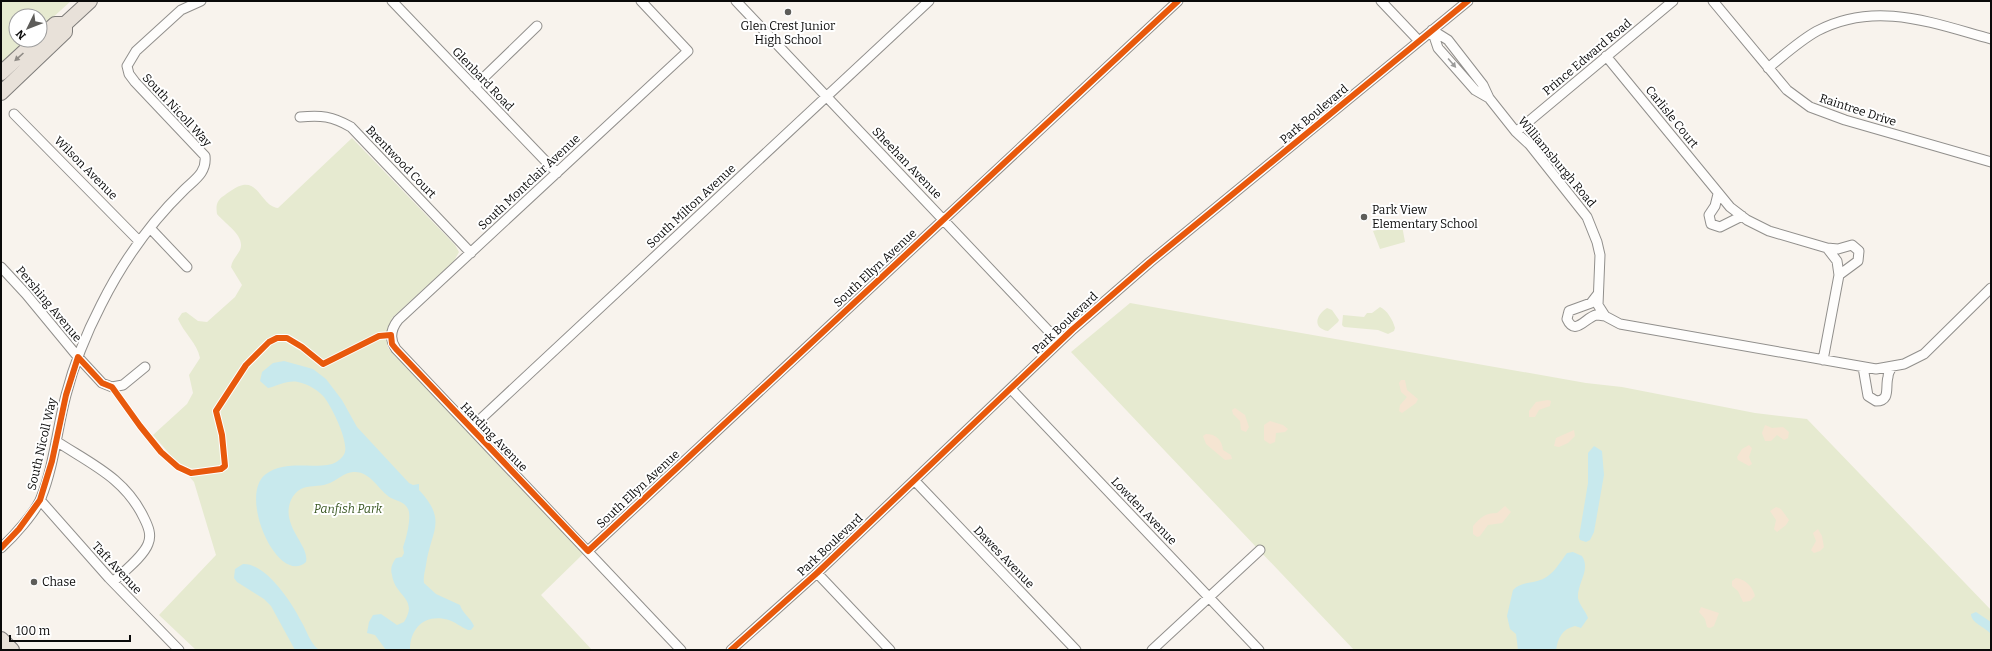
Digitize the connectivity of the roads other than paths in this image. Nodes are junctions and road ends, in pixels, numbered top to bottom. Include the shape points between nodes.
1 (90, 1) edge
2 (201, 1) edge
3 (392, 1) edge
4 (641, 1) edge
5 (736, 1) edge
6 (928, 1) edge
7 (1178, 1) edge
8 (1381, 1) edge
9 (1468, 1) edge
10 (1673, 1) edge
11 (1713, 1) edge
12 (65, 24) junction
13 (537, 26) dead end
14 (1432, 30) junction
15 (48, 31) edge
16 (1991, 39) edge
17 (1419, 41) junction
18 (28, 48) edge
19 (1606, 56) junction
20 (1768, 68) junction
21 (1, 73) edge
22 (474, 87) junction
23 (1, 93) edge
24 (827, 96) junction
25 (14, 114) dead end
26 (300, 117) dead end
27 (1516, 132) junction
28 (1991, 162) edge
29 (557, 173) junction
30 (1718, 194) junction
31 (1742, 216) junction
32 (944, 219) junction
33 (150, 228) junction
34 (139, 241) junction
35 (1828, 248) junction
36 (471, 253) junction
37 (1, 267) edge
38 (187, 267) dead end
39 (1839, 275) junction
40 (1991, 288) edge
41 (1598, 294) junction
42 (1605, 316) junction
43 (391, 335) joint
44 (1059, 342) junction
45 (78, 357) junction
46 (1823, 360) junction
47 (145, 367) dead end
48 (1863, 367) junction
49 (1892, 367) junction
50 (1011, 389) junction
51 (471, 428) junction
52 (56, 441) junction
53 (914, 480) junction
54 (40, 500) junction
55 (1, 548) edge
56 (1260, 550) dead end
57 (588, 551) junction
58 (817, 573) junction
59 (113, 582) junction
60 (1209, 597) junction
61 (1, 639) edge
62 (12, 650) edge
63 (179, 650) edge
64 (681, 650) edge
65 (731, 650) edge
66 (890, 650) edge
67 (1076, 650) edge
68 (1152, 650) edge
69 (1260, 650) edge

1 - 12 main road
2 - 33 street, South Nicoll Way via 181,10 136,51 127,66 135,82 205,156 206,165 201,173 174,199
3 - 22 street, Glenbard Road
4 - 29 street, South Montclair Avenue via 688,51
5 - 24 street, Sheehan Avenue
6 - 24 street, South Milton Avenue
7 - 32 street, South Ellyn Avenue
8 - 17 street
9 - 14 street, Park Boulevard
10 - 19 street, Prince Edward Road
11 - 20 street, Raintree Drive
12 - 15 main road via 55,24
12 - 23 main road via 65,32
13 - 22 street
14 - 17 street, Park Boulevard
14 - 27 street, Williamsburgh Road via 1448,40
16 - 20 street via 1914,18 1892,14 1868,15 1842,20 1817,31
17 - 44 street, Park Boulevard via 1150,262
18 -> 21 main road
19 - 27 street, Prince Edward Road
19 - 30 street, Carlisle Court
20 - 28 street, Raintree Drive via 1796,98 1824,113
22 - 29 street, Glenbard Road
24 - 32 street, Sheehan Avenue
24 - 51 street, South Milton Avenue
25 - 34 street, Wilson Avenue
26 - 36 street, Brentwood Court via 318,115 336,119 351,127
27 - 41 street, Williamsburgh Road via 1530,145 1587,217 1600,255
29 - 36 street, South Montclair Avenue
30 - 31 street, Carlisle Court
30 - 31 street via 1709,215 1711,224 1720,227
31 - 35 street, Carlisle Court via 1769,231
32 - 44 street, Sheehan Avenue
32 - 57 street, South Ellyn Avenue
33 - 34 street, South Nicoll Way
33 - 38 street
34 - 45 street, South Nicoll Way via 105,296
35 - 39 street via 1837,261
35 - 39 street, Carlisle Court via 1838,249 1852,244 1859,251 1858,261
36 - 43 street, South Montclair Avenue via 398,320
37 - 45 street, Pershing Avenue
39 - 46 street
40 - 49 street via 1924,354
41 - 42 street, Williamsburgh Road via 1598,305
41 - 42 street via 1591,303 1572,309 1567,320 1570,325 1576,327 1595,315
42 - 46 street via 1620,324
43 - 51 street, Harding Avenue via 392,344 396,349
44 - 50 street, Park Boulevard
45 - 47 street, Pershing Avenue via 102,383 112,387 129,382
45 - 52 street, South Nicoll Way
46 - 48 street
48 - 49 street
48 - 49 street via 1868,396 1876,401 1882,400 1886,395 1887,378
50 - 53 street, Park Boulevard
50 - 60 street, Lowden Avenue
51 - 57 street, Harding Avenue
52 - 54 street, South Nicoll Way
52 - 59 street via 118,482 133,498 150,533 148,545
53 - 58 street, Park Boulevard
53 - 67 street, Dawes Avenue
54 - 55 street, South Nicoll Way
54 - 59 street, Taft Avenue
56 - 60 street
57 - 64 street, Harding Avenue
58 - 65 street, Park Boulevard
58 - 66 street
59 - 63 street, Taft Avenue
60 - 68 street
60 - 69 street, Lowden Avenue
61 - 62 main road

